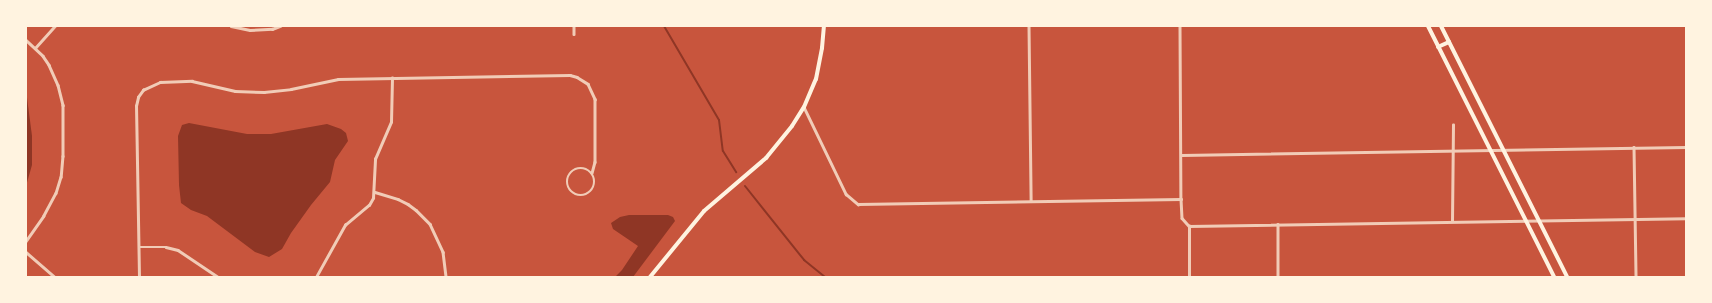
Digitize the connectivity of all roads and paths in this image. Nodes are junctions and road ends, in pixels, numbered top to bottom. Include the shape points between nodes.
1 (55, 26) edge
2 (231, 26) edge
3 (280, 26) edge
4 (574, 26) edge
5 (824, 26) edge
6 (1029, 26) edge
7 (1180, 26) edge
8 (1428, 26) edge
9 (1441, 26) edge
10 (574, 34) dead end
11 (26, 40) edge
12 (1449, 42) junction
13 (1438, 47) junction
14 (35, 48) junction
15 (392, 78) junction
16 (804, 107) junction
17 (1453, 126) dead end
18 (1634, 147) junction
19 (1686, 147) edge
20 (1453, 150) junction
21 (1490, 150) junction
22 (1503, 150) junction
23 (1182, 155) junction
24 (592, 173) junction
25 (375, 192) junction
26 (1181, 199) junction
27 (1031, 202) junction
28 (1686, 218) edge
29 (1634, 219) junction
30 (1525, 220) junction
31 (1538, 220) junction
32 (1452, 221) junction
33 (1278, 224) junction
34 (1190, 226) junction
35 (26, 242) edge
36 (139, 247) junction
37 (26, 252) edge
38 (56, 277) edge
39 (139, 277) edge
40 (218, 277) edge
41 (316, 277) edge
42 (446, 277) edge
43 (650, 277) edge
44 (1189, 277) edge
45 (1278, 277) edge
46 (1554, 277) edge
47 (1567, 277) edge
48 (1636, 277) edge

1 - 14 street
2 - 3 street via 250,30
4 - 10 street
5 - 16 main road via 816,79
6 - 27 street
7 - 23 street
8 - 13 main road
9 - 12 main road
11 - 14 street
12 - 13 main road
12 - 22 main road
13 - 21 main road
14 - 35 street via 49,65 61,94 63,156 61,178 56,193
15 - 24 street via 570,75 577,77 588,84 595,99 595,162
15 - 25 street via 391,122 375,160
15 - 36 street via 338,79 264,92 235,91 192,81 160,82 143,90 136,106
16 - 27 street via 846,194 858,204
16 - 43 main road via 783,140 766,158 704,211
17 - 20 street
18 - 19 street
18 - 22 street
18 - 29 street
20 - 21 street
20 - 23 street
20 - 32 street
21 - 22 street
21 - 30 main road
22 - 31 main road
23 - 26 street
24 - 24 street via 585,168 573,171 568,179 569,188 581,195 590,192 595,185
25 - 41 street via 369,205 345,226
25 - 42 street via 408,204 430,224 443,252
26 - 27 street
26 - 34 street via 1182,218
28 - 29 street
29 - 31 street
29 - 48 street
30 - 31 street
30 - 32 street
30 - 46 main road
31 - 47 main road
32 - 33 street
33 - 34 street
33 - 45 street
34 - 44 street
36 - 39 street
36 - 40 street via 166,247 178,250
37 - 38 street

